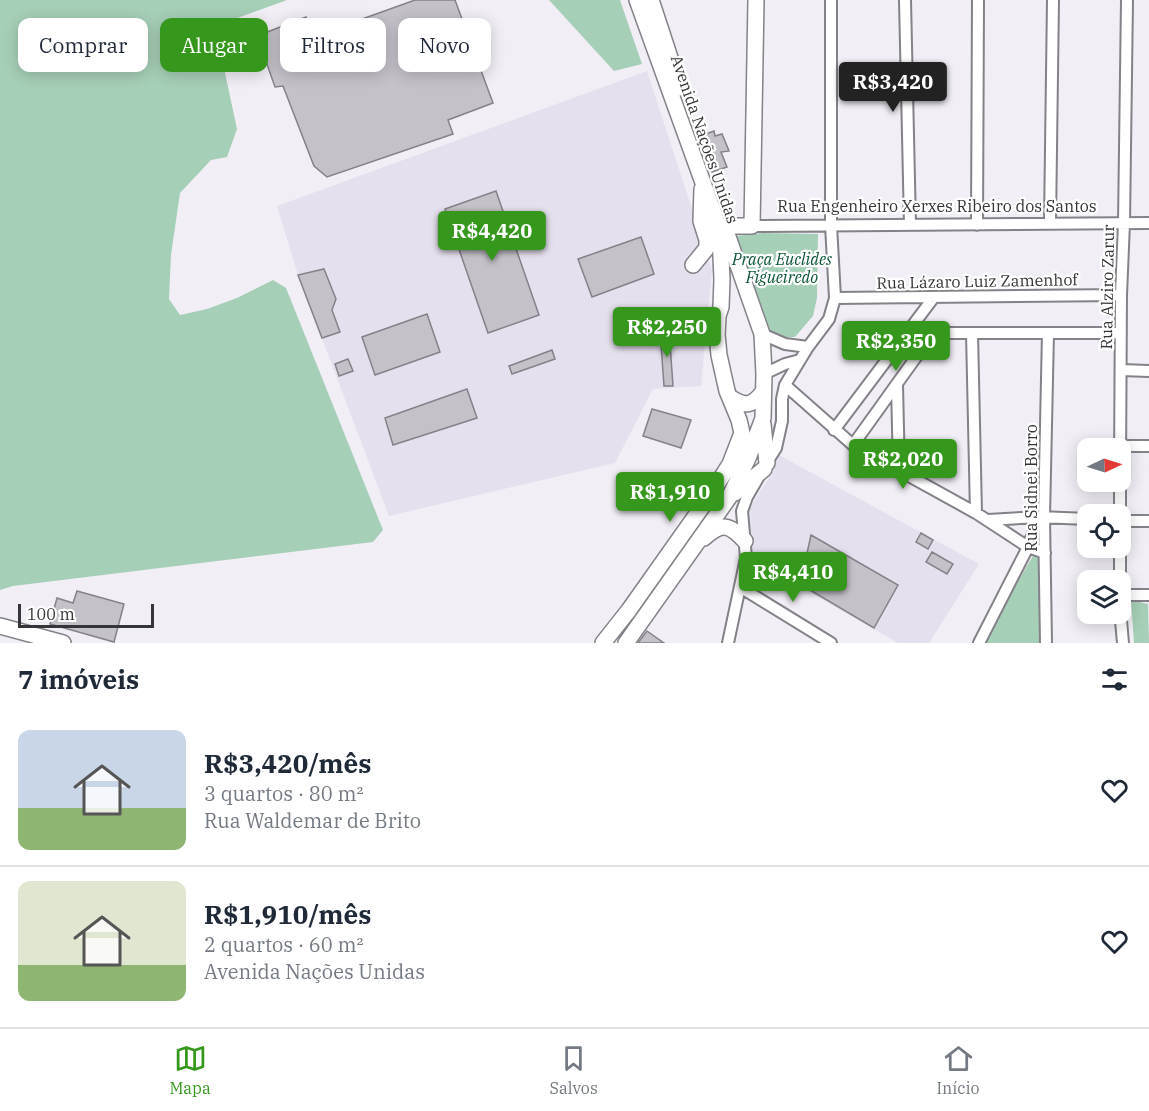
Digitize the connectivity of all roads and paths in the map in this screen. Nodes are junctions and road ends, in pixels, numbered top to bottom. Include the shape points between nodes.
1 (637, 0) edge
2 (651, 0) edge
3 (756, 0) edge
4 (831, 0) edge
5 (905, 0) edge
6 (978, 0) edge
7 (1053, 0) edge
8 (1127, 0) edge
9 (702, 180) junction
10 (1050, 223) junction
11 (1124, 223) junction
12 (1149, 223) edge
13 (831, 225) junction
14 (910, 225) junction
15 (977, 225) junction
16 (725, 226) junction
17 (752, 226) junction
18 (693, 265) dead end
19 (1120, 295) junction
20 (934, 297) junction
21 (835, 298) junction
22 (721, 307) junction
23 (760, 327) junction
24 (972, 333) junction
25 (1048, 333) junction
26 (1120, 333) junction
27 (808, 346) junction
28 (800, 360) junction
29 (1121, 370) junction
30 (1149, 371) edge
31 (764, 374) junction
32 (785, 385) junction
33 (897, 385) junction
34 (763, 392) junction
35 (731, 398) junction
36 (763, 418) junction
37 (834, 430) junction
38 (1121, 438) edge
39 (853, 445) junction
40 (1131, 446) edge
41 (1149, 446) edge
42 (766, 466) junction
43 (899, 472) junction
44 (730, 496) junction
45 (976, 513) junction
46 (1042, 517) junction
47 (1077, 519) edge
48 (987, 520) junction
49 (1131, 521) edge
50 (1149, 521) edge
51 (745, 541) junction
52 (695, 546) junction
53 (1028, 547) junction
54 (1045, 553) junction
55 (740, 587) junction
56 (1131, 595) edge
57 (1149, 595) edge
58 (1121, 624) edge
59 (0, 626) edge
60 (63, 643) edge
61 (603, 643) edge
62 (626, 643) edge
63 (728, 643) edge
64 (831, 643) edge
65 (979, 643) edge
66 (1046, 643) edge
67 (1123, 643) edge

1 - 9 main road, Avenida Nações Unidas
2 - 16 main road, Avenida Nações Unidas
3 - 17 main road
4 - 13 street
5 - 14 street
6 - 15 street
7 - 10 street
8 - 11 street, Rua Alziro Zarur
9 - 18 main road via 701,221 707,245
9 - 22 main road, Avenida Nações Unidas via 720,236
10 - 11 street, Rua Engenheiro Xerxes Ribeiro dos Santos
10 - 15 street, Rua Engenheiro Xerxes Ribeiro dos Santos
11 - 12 street, Rua Engenheiro Xerxes Ribeiro dos Santos
11 - 19 street, Rua Alziro Zarur
13 - 14 street, Rua Engenheiro Xerxes Ribeiro dos Santos
13 - 17 street, Rua Engenheiro Xerxes Ribeiro dos Santos
13 - 21 street
14 - 15 street, Rua Engenheiro Xerxes Ribeiro dos Santos
16 - 17 main road, Rua Engenheiro Xerxes Ribeiro dos Santos
16 - 23 main road, Avenida Nações Unidas
19 - 20 street, Rua Lázaro Luiz Zamenhof
19 - 26 street, Rua Alziro Zarur
20 - 21 street, Rua Lázaro Luiz Zamenhof
20 - 37 street
21 - 27 street via 829,319
22 - 23 main road via 730,297 744,297
22 - 35 main road, Avenida Nações Unidas via 717,335
23 - 27 street via 785,345
23 - 31 main road, Avenida Nações Unidas
24 - 25 street
24 - 33 street via 932,336
24 - 45 street
25 - 26 street
25 - 46 street, Rua Sidnei Borro
26 - 29 street, Rua Alziro Zarur
27 - 28 street
28 - 31 street
28 - 32 street
29 - 30 street
29 - 38 street, Rua Alziro Zarur
31 - 34 main road, Avenida Nações Unidas
32 - 37 street
32 - 42 street via 776,448
33 - 39 street
33 - 43 street
34 - 35 main road via 748,405
34 - 36 main road, Avenida Nações Unidas
35 - 61 main road, Avenida Nações Unidas via 742,433 730,464
36 - 42 main road
36 - 44 main road, Avenida Nações Unidas
37 - 39 street
39 - 43 street
40 - 41 street
42 - 44 main road
42 - 51 street via 742,512
43 - 45 street
44 - 52 main road, Avenida Nações Unidas
45 - 48 street
46 - 47 street
46 - 48 street
46 - 53 street
46 - 54 street, Rua Sidnei Borro
48 - 53 street
49 - 50 street
51 - 52 main road via 724,526 715,528
51 - 55 street
52 - 62 main road, Avenida Nações Unidas
53 - 54 street
53 - 65 street
54 - 66 street, Rua Sidnei Borro
55 - 63 street
55 - 64 street
56 - 57 street
58 - 67 street
59 - 60 main road

